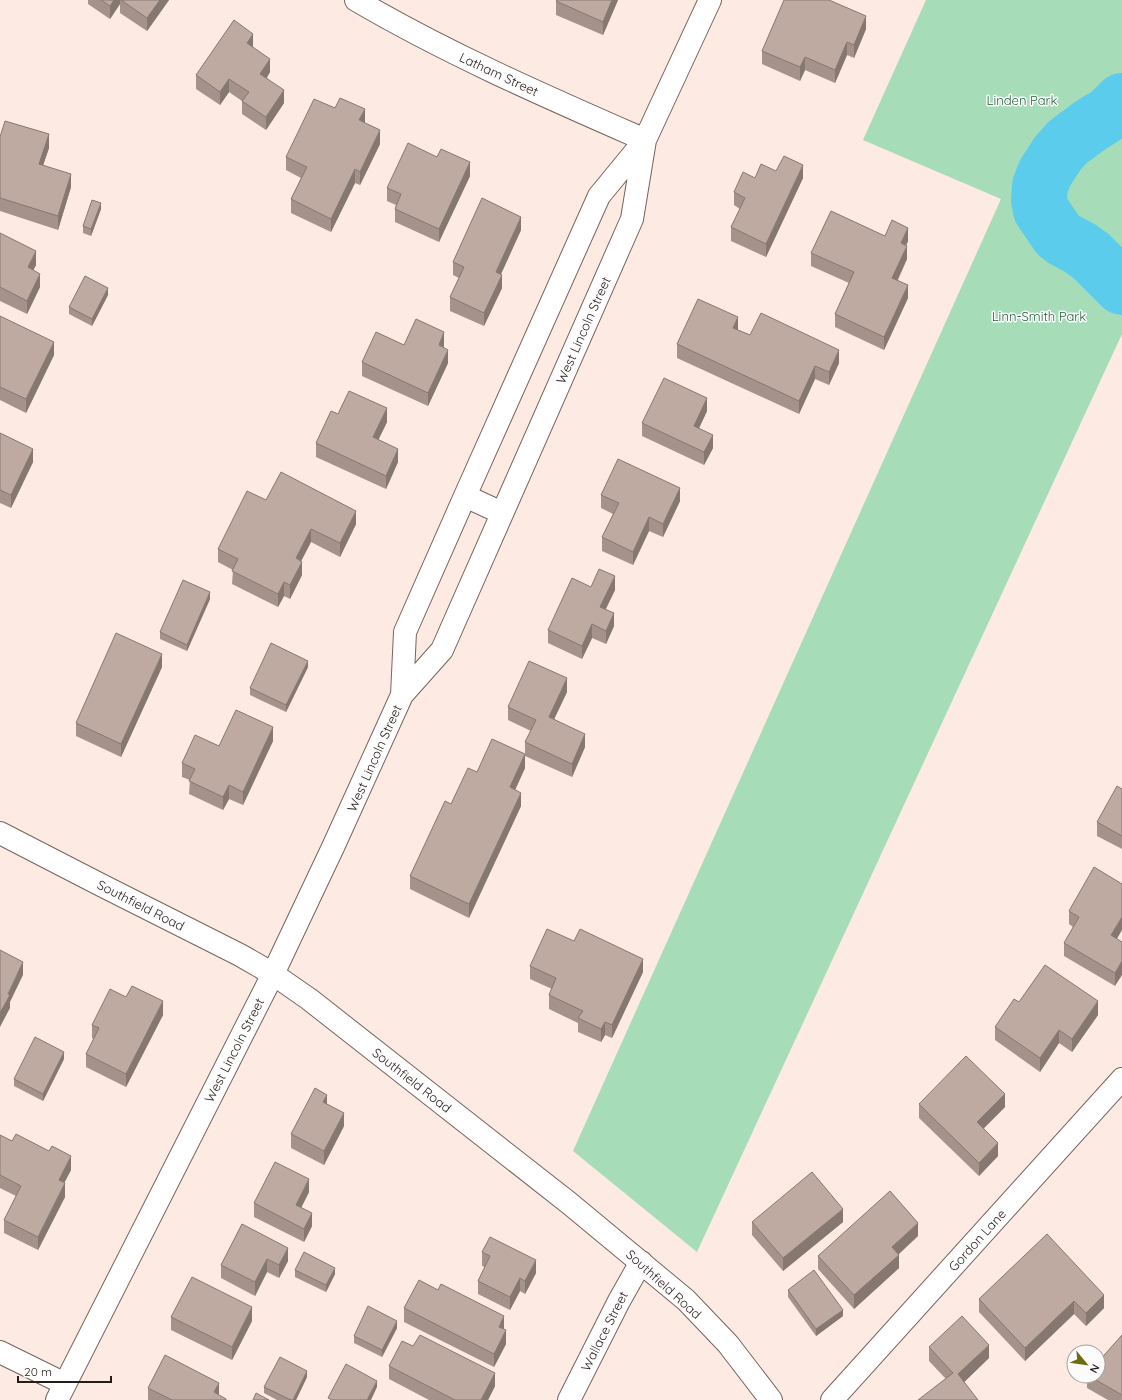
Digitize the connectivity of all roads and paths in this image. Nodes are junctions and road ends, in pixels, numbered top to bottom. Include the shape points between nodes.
1 (356, 0) edge
2 (710, 0) edge
3 (645, 140) junction
4 (465, 496) junction
5 (502, 513) junction
6 (402, 695) junction
7 (0, 833) edge
8 (273, 974) junction
9 (1122, 1079) edge
10 (641, 1262) junction
11 (0, 1352) edge
12 (61, 1392) edge
13 (569, 1400) edge
14 (771, 1400) edge
15 (832, 1400) edge

1 - 3 street, Latham Street via 444,48
2 - 3 street, West Lincoln Street
3 - 4 street, West Lincoln Street via 599,196
3 - 5 street, West Lincoln Street via 632,219
4 - 5 street
4 - 6 street, West Lincoln Street via 405,632
5 - 6 street, West Lincoln Street via 442,650
6 - 8 street, West Lincoln Street
7 - 8 street, Southfield Road
8 - 10 street, Southfield Road via 417,1083
8 - 12 street, West Lincoln Street
9 - 15 street, Gordon Lane
10 - 13 street, Wallace Street
10 - 14 street, Southfield Road via 686,1300 728,1344
11 - 12 street

